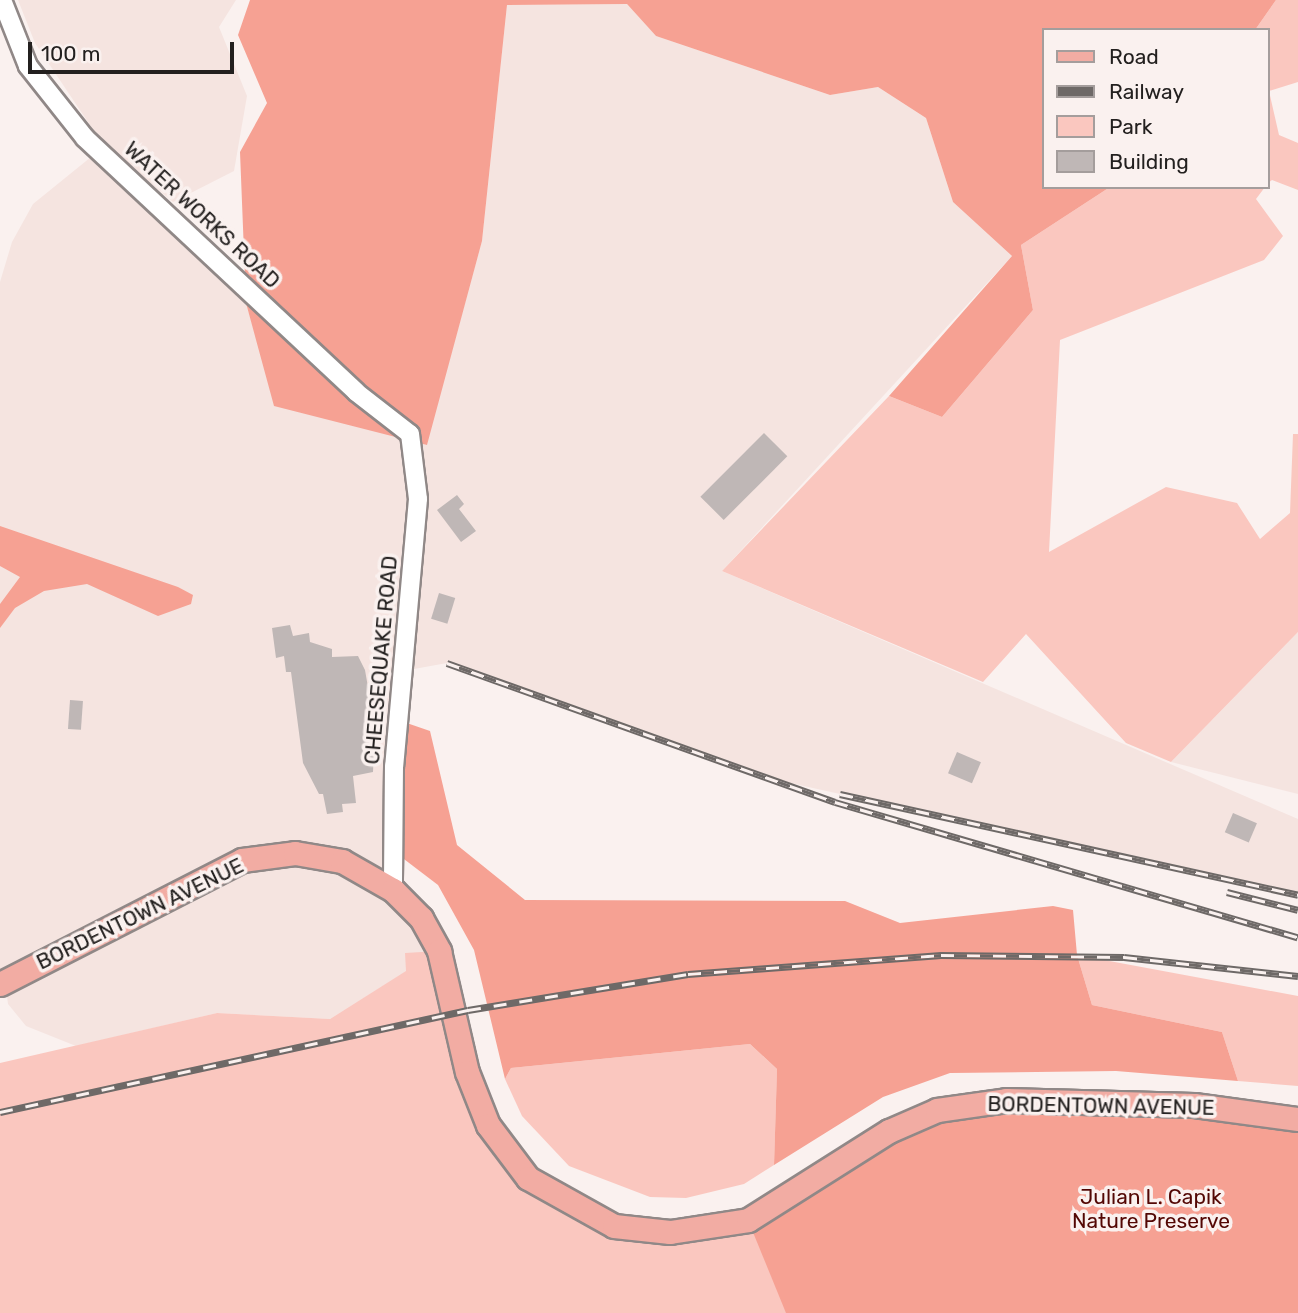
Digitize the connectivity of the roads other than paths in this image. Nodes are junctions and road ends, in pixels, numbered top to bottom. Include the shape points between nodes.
1 (2, 0) edge
2 (410, 434) joint
3 (393, 890) junction
4 (0, 984) edge
5 (1298, 1119) edge

1 - 2 street, WATER WORKS ROAD via 28,66 85,138 356,392
2 - 3 street, CHEESEQUAKE ROAD via 418,499 394,765
3 - 4 main road, BORDENTOWN AVENUE via 342,861 269,854 216,871
3 - 5 main road, BORDENTOWN AVENUE via 421,918 439,951 467,1072 488,1125 528,1178 614,1226 670,1232 748,1220 888,1131 936,1110 1006,1100 1194,1105

